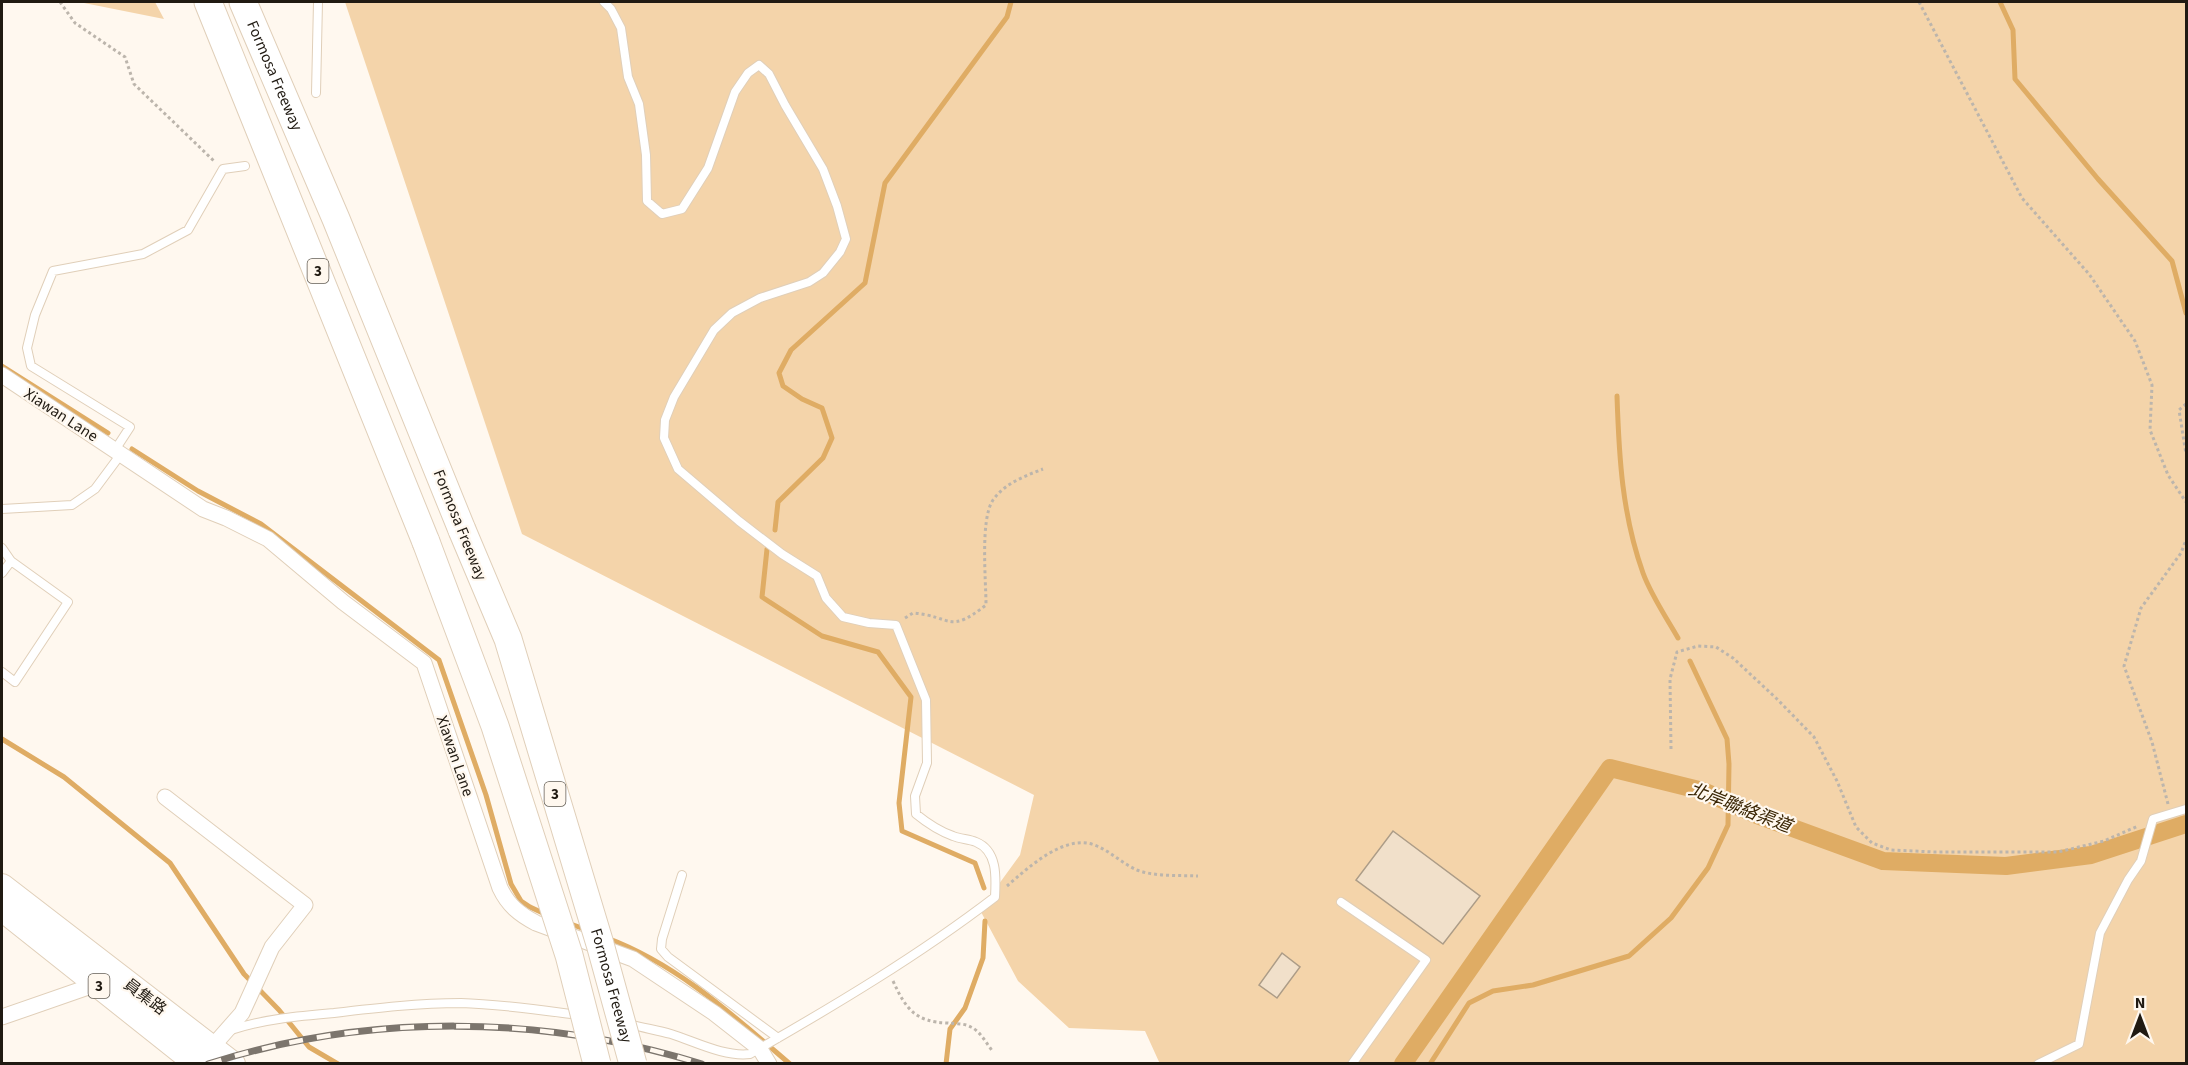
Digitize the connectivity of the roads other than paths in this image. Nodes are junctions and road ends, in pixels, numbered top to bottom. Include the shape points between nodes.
1 (208, 2) edge
2 (243, 2) edge
3 (318, 2) edge
4 (603, 2) edge
5 (315, 93) dead end
6 (245, 166) dead end
7 (2, 375) edge
8 (118, 452) junction
9 (2, 509) edge
10 (2, 549) edge
11 (11, 561) junction
12 (2, 573) edge
13 (2, 672) edge
14 (165, 797) dead end
15 (2187, 809) edge
16 (682, 875) dead end
17 (2, 886) edge
18 (1341, 903) dead end
19 (2, 909) edge
20 (103, 977) junction
21 (2, 1017) edge
22 (597, 1017) dead end
23 (608, 1020) dead end
24 (778, 1038) junction
25 (211, 1047) edge
26 (760, 1049) junction
27 (233, 1064) edge
28 (597, 1064) edge
29 (633, 1064) edge
30 (769, 1064) edge
31 (1352, 1064) edge
32 (2038, 1064) edge

1 - 28 highway, Formosa Freeway / 3, bridge via 426,542 495,726 569,955
2 - 29 highway, Formosa Freeway / 3, bridge via 507,639
3 - 5 lane
4 - 24 lane via 621,28 628,77 639,104 647,201 662,214 682,209 708,168 735,92 759,65 769,74 823,169 846,239 840,252 823,273 809,282 741,308 714,330 682,382 665,420 664,438 678,469 782,554 817,576 826,598 843,617 896,625 926,700 927,763 915,796 916,814 953,837 978,842 991,855 997,874 995,897 888,971
6 - 8 lane via 223,169 188,230 142,254 53,271 27,348 31,366 130,427
7 - 8 street, Xiawan Lane
8 - 9 lane via 95,489 72,505
8 - 26 street, Xiawan Lane via 203,509 268,539 424,663 500,888 513,908 536,923 633,959 714,1012
10 - 11 lane
11 - 12 lane
11 - 13 lane via 68,602 15,682
14 - 25 street via 305,905 272,947 242,1012
15 - 32 lane via 2153,819 2140,861 2100,933 2079,1044
16 - 24 lane via 661,949
17 - 20 main road, 員集路 / 3
18 - 31 lane via 1426,960
19 - 20 main road, 員集路 / 3
20 - 21 street
20 - 25 main road, 員集路 / 3
22 - 25 lane via 461,1003 395,1006 269,1021
23 - 26 lane via 740,1055
24 - 26 lane
25 - 27 main road, 員集路 / 3
26 - 30 street, Xiawan Lane

